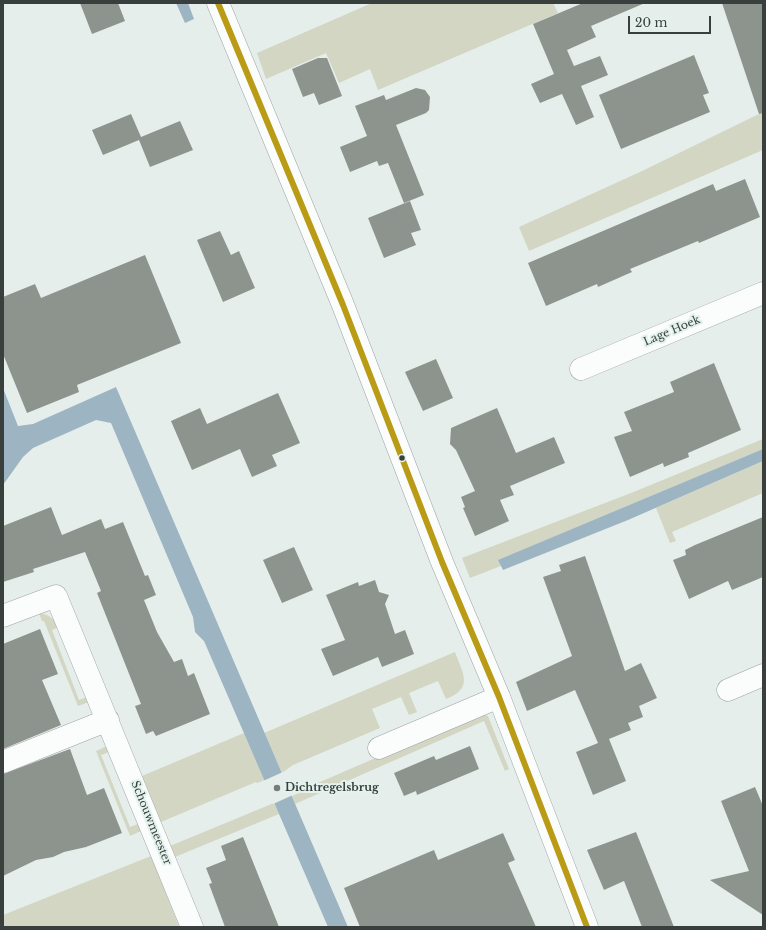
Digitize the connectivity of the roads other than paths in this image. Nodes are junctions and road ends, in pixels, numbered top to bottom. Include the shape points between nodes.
1 (218, 3) edge
2 (763, 293) edge
3 (581, 370) dead end
4 (3, 616) edge
5 (763, 675) edge
6 (728, 690) dead end
7 (499, 697) junction
8 (108, 720) junction
9 (379, 748) dead end
10 (3, 762) edge
11 (192, 927) edge
12 (587, 927) edge

1 - 7 street via 343,305 442,562
2 - 3 street, Lage Hoek
4 - 8 street, Schouwmeester via 56,596
5 - 6 street
7 - 9 street
7 - 12 street
8 - 10 street
8 - 11 street, Schouwmeester

